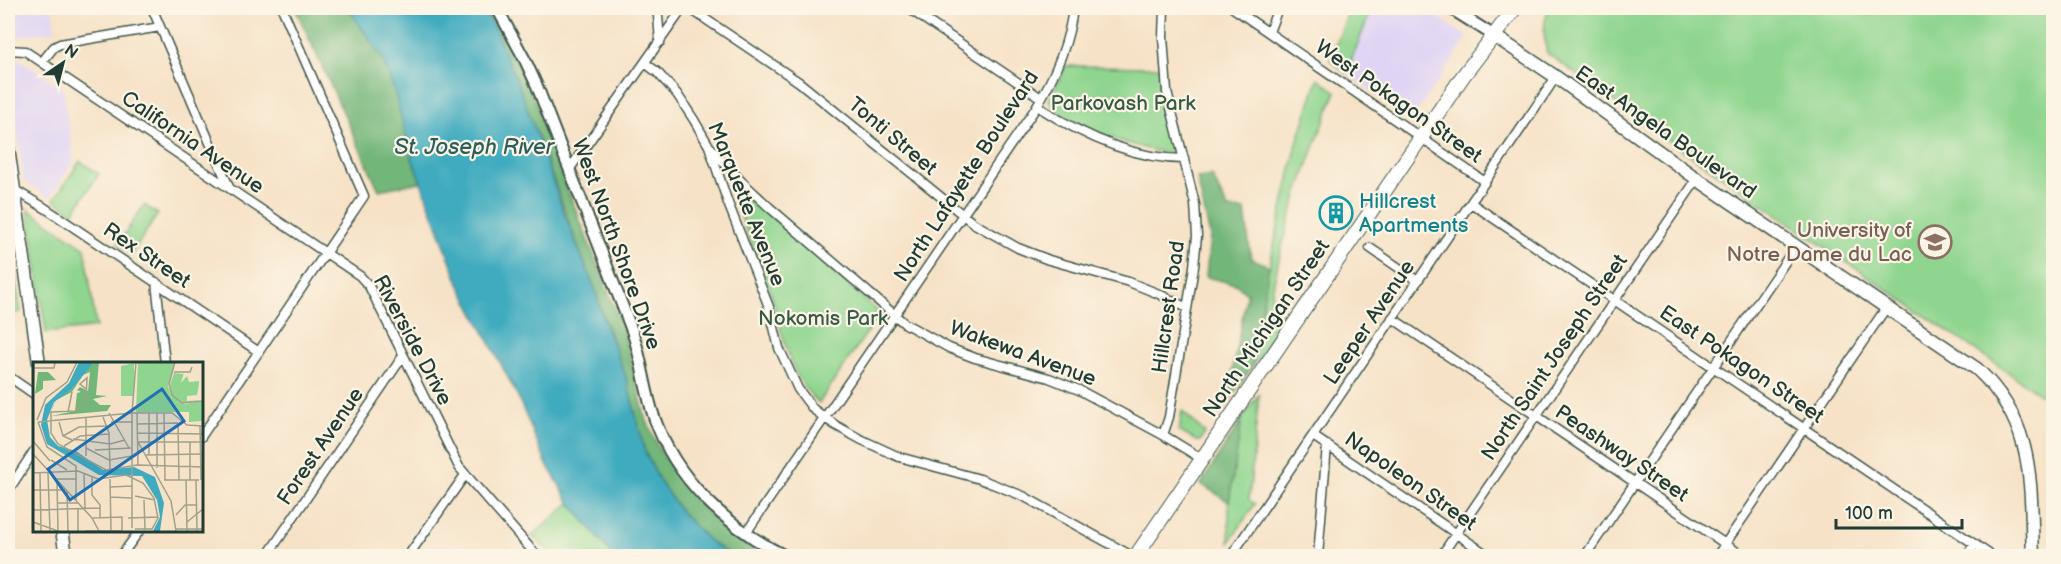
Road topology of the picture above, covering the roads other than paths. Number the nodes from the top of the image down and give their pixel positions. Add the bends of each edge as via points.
1 (152, 8) edge
2 (282, 8) edge
3 (497, 8) edge
4 (655, 8) edge
5 (683, 8) edge
6 (689, 8) edge
7 (908, 8) edge
8 (1073, 8) edge
9 (1164, 8) edge
10 (1233, 8) edge
11 (1278, 8) edge
12 (1450, 8) edge
13 (1515, 8) edge
14 (160, 27) junction
15 (1269, 32) junction
16 (1493, 35) junction
17 (660, 42) junction
18 (8, 50) edge
19 (42, 62) junction
20 (645, 63) junction
21 (1556, 77) junction
22 (1039, 102) junction
23 (1420, 138) junction
24 (709, 146) junction
25 (8, 148) edge
26 (1184, 159) junction
27 (569, 170) junction
28 (1697, 179) junction
29 (1485, 182) junction
30 (230, 188) junction
31 (14, 189) junction
32 (1471, 203) junction
33 (17, 211) junction
34 (963, 216) junction
35 (8, 224) edge
36 (1796, 246) junction
37 (1370, 248) dead end
38 (325, 253) junction
39 (1418, 281) junction
40 (156, 282) junction
41 (1615, 299) junction
42 (1886, 308) junction
43 (1187, 309) junction
44 (895, 317) junction
45 (1392, 318) junction
46 (259, 352) junction
47 (403, 356) junction
48 (39, 362) edge
49 (165, 362) edge
50 (1714, 366) junction
51 (8, 376) edge
52 (33, 393) edge
53 (1535, 416) junction
54 (825, 418) junction
55 (1805, 428) junction
56 (1164, 435) junction
57 (202, 436) edge
58 (1313, 436) junction
59 (1327, 445) junction
60 (33, 452) edge
61 (1202, 459) junction
62 (465, 475) junction
63 (1635, 483) junction
64 (8, 490) edge
65 (62, 531) edge
66 (139, 531) edge
67 (746, 533) junction
68 (1456, 534) junction
69 (1726, 544) junction
70 (1975, 544) junction
71 (66, 556) edge
72 (121, 556) edge
73 (267, 556) edge
74 (408, 556) edge
75 (537, 556) edge
76 (785, 556) edge
77 (1132, 556) edge
78 (1136, 556) edge
79 (1231, 556) edge
80 (1318, 556) edge
81 (1441, 556) edge
82 (1489, 556) edge
83 (1585, 556) edge
84 (1717, 556) edge
85 (1743, 556) edge
86 (1966, 556) edge
87 (1992, 556) edge
88 (2032, 556) edge

1 - 14 street
2 - 38 street via 364,196
3 - 27 street, West North Shore Drive via 534,78
4 - 17 street
5 - 17 street
6 - 34 street, Tonti Street via 799,82
7 - 22 street
8 - 22 street, North Lafayette Boulevard via 1060,62
9 - 26 street, Hillcrest Road via 1164,68
10 - 15 street, West Pokagon Street
11 - 15 street
12 - 16 street
13 - 16 main road, North Michigan Street
14 - 19 street via 60,44
14 - 30 street
15 - 23 street, West Pokagon Street
16 - 21 main road, East Angela Boulevard
16 - 23 main road, North Michigan Street
17 - 20 street
18 - 19 street, California Avenue via 25,51
19 - 30 street, California Avenue
20 - 24 street, Marquette Avenue via 677,94
20 - 27 street
21 - 28 main road, East Angela Boulevard
21 - 29 street, Leeper Avenue
22 - 26 street via 1065,124 1101,141 1148,155
22 - 34 street, North Lafayette Boulevard
23 - 29 street, West Pokagon Street
23 - 61 main road, North Michigan Street
24 - 44 street, Wakewa Avenue via 769,207
24 - 54 street, Marquette Avenue via 769,307 787,370 813,409
25 - 31 main road
26 - 43 street, Hillcrest Road via 1195,204 1197,236
27 - 67 street, West North Shore Drive via 633,332 647,393 663,438 676,463 707,501
28 - 36 main road, East Angela Boulevard
28 - 41 street, North Saint Joseph Street
29 - 32 street, Leeper Avenue
30 - 38 street, California Avenue
31 - 33 main road
31 - 40 street, Rex Street
32 - 39 street, Leeper Avenue
32 - 41 street, East Pokagon Street
33 - 35 street
33 - 48 main road
34 - 43 street, Tonti Street via 1018,248 1129,282
34 - 44 street, North Lafayette Boulevard
36 - 42 main road, East Angela Boulevard
36 - 50 street
37 - 39 street
38 - 46 street
38 - 47 street, Riverside Drive via 369,286
39 - 45 street, Leeper Avenue
40 - 46 street, Rex Street
40 - 49 street
41 - 50 street, East Pokagon Street
41 - 53 street, North Saint Joseph Street
42 - 55 street
42 - 88 main road, East Angela Boulevard via 1977,369 2010,409 2026,453
43 - 56 street, Hillcrest Road
44 - 54 street, North Lafayette Boulevard
44 - 56 street, Wakewa Avenue via 975,358 1079,390
45 - 53 street, Peashway Street
45 - 58 street, Leeper Avenue
46 - 57 street
47 - 62 street, Riverside Drive
47 - 73 street, Forest Avenue
50 - 55 street, East Pokagon Street
50 - 63 street
51 - 52 street
53 - 63 street, Peashway Street
53 - 68 street, North Saint Joseph Street
54 - 67 street, North Lafayette Boulevard
54 - 77 street, Marquette Avenue via 899,457 1023,496
55 - 69 street
55 - 70 street, East Pokagon Street
56 - 61 street, Wakewa Avenue
58 - 59 street, Napoleon Street
58 - 79 street, Leeper Avenue
59 - 68 street, Napoleon Street
59 - 80 street
60 - 64 street
61 - 78 main road, North Michigan Street
62 - 74 street
62 - 75 street, Riverside Drive
63 - 69 street, Peashway Street
63 - 83 street
65 - 71 main road
66 - 72 street
67 - 76 street, West North Shore Drive
68 - 81 street, North Saint Joseph Street
68 - 82 street, Napoleon Street
69 - 84 street
69 - 85 street, Peashway Street
70 - 86 street
70 - 87 street, East Pokagon Street

